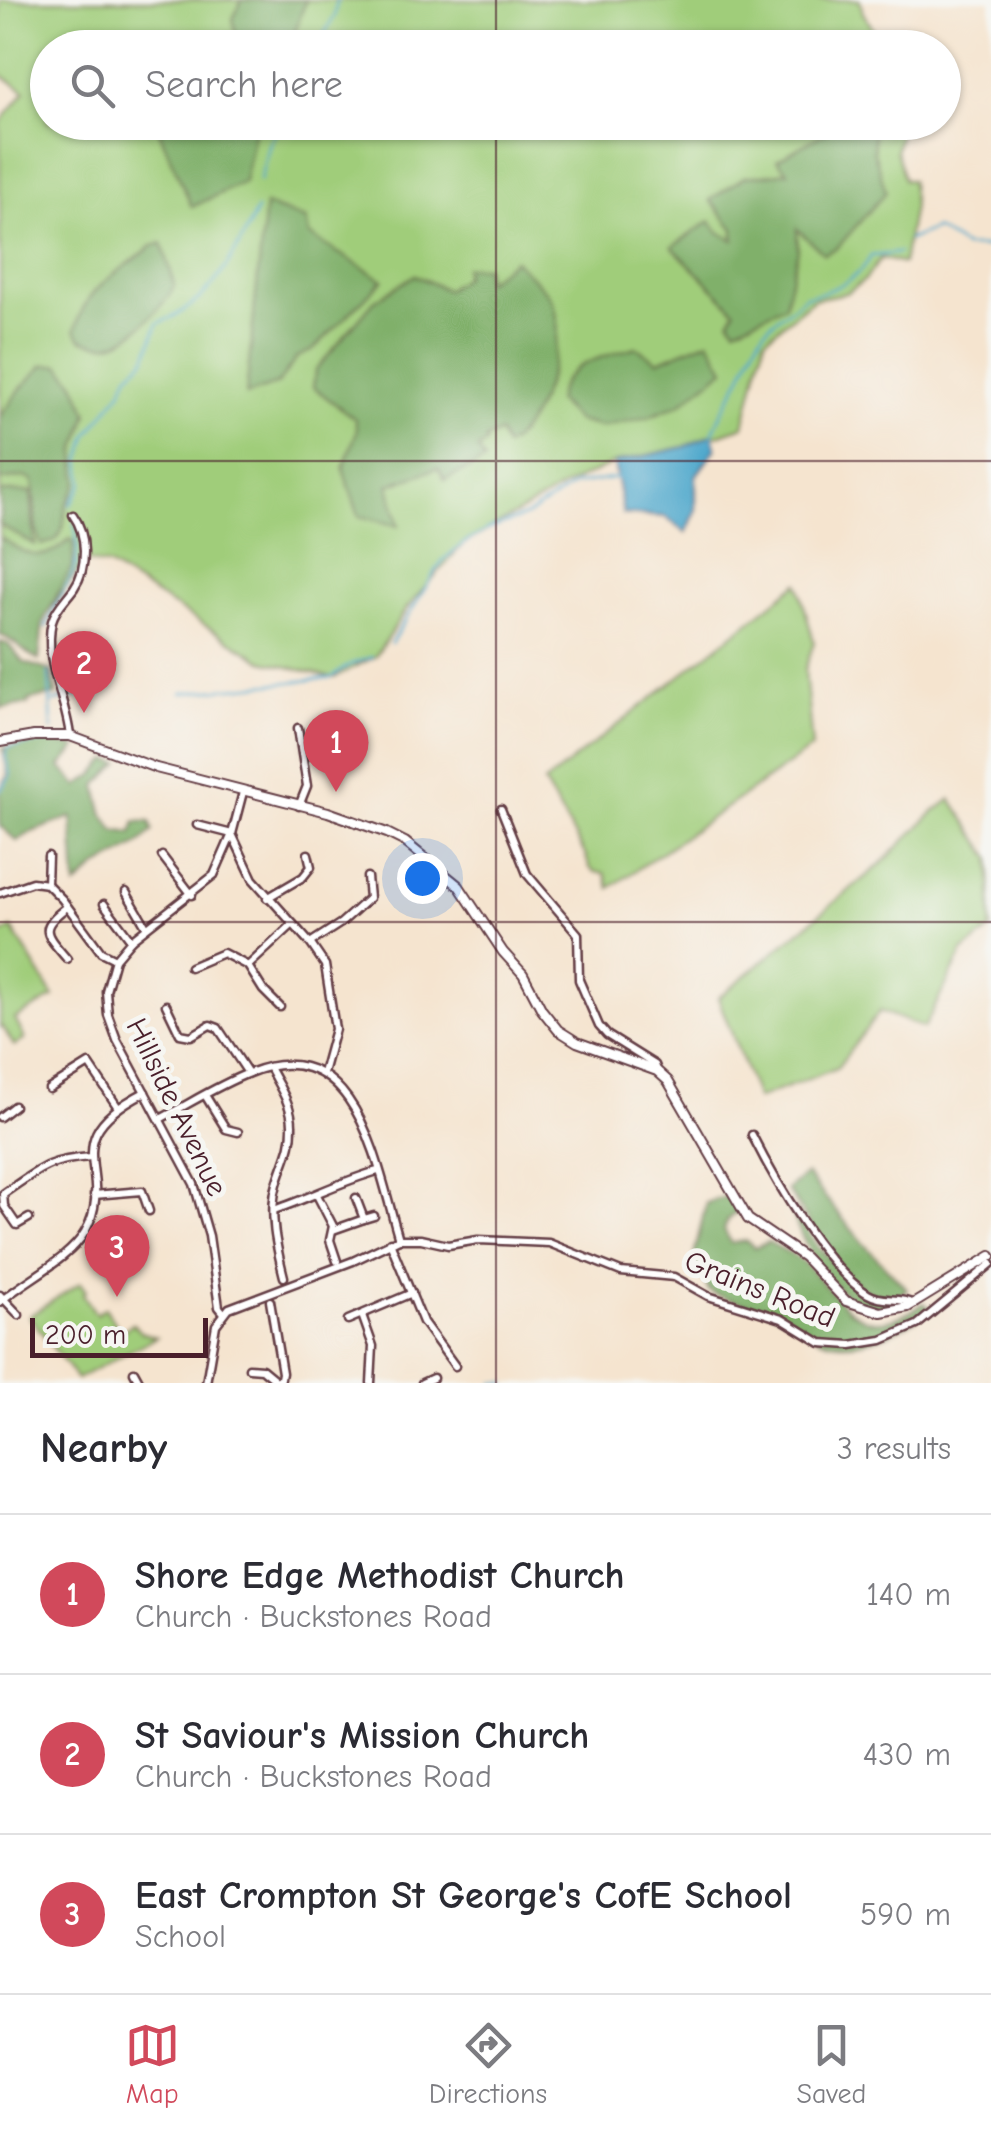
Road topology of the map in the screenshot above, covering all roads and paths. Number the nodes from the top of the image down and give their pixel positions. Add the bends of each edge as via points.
1 (73, 515) dead end
2 (298, 728) dead end
3 (70, 736) junction
4 (0, 742) edge
5 (243, 792) junction
6 (300, 806) junction
7 (501, 809) dead end
8 (196, 825) dead end
9 (232, 834) junction
10 (225, 853) junction
11 (308, 854) dead end
12 (48, 856) dead end
13 (162, 856) dead end
14 (242, 859) junction
15 (367, 877) dead end
16 (47, 884) junction
17 (126, 892) dead end
18 (0, 893) edge
19 (192, 895) junction
20 (267, 898) junction
21 (104, 904) dead end
22 (67, 907) junction
23 (293, 924) junction
24 (146, 926) junction
25 (131, 940) junction
26 (310, 943) junction
27 (66, 959) dead end
28 (116, 960) junction
29 (190, 966) dead end
30 (248, 966) junction
31 (166, 1005) dead end
32 (280, 1007) dead end
33 (269, 1067) junction
34 (658, 1071) junction
35 (248, 1073) junction
36 (322, 1073) junction
37 (55, 1087) dead end
38 (145, 1092) junction
39 (205, 1095) junction
40 (14, 1106) dead end
41 (117, 1106) junction
42 (0, 1117) edge
43 (160, 1120) junction
44 (238, 1132) dead end
45 (752, 1135) dead end
46 (92, 1157) junction
47 (378, 1172) junction
48 (94, 1195) junction
49 (317, 1195) junction
50 (356, 1198) dead end
51 (274, 1210) junction
52 (149, 1211) dead end
53 (374, 1216) dead end
54 (29, 1218) dead end
55 (364, 1220) junction
56 (332, 1230) junction
57 (399, 1239) junction
58 (390, 1242) junction
59 (991, 1256) edge
60 (337, 1261) dead end
61 (991, 1264) edge
62 (284, 1277) dead end
63 (412, 1293) junction
64 (1, 1299) edge
65 (270, 1301) dead end
66 (914, 1304) junction
67 (223, 1312) junction
68 (362, 1314) junction
69 (19, 1315) dead end
70 (348, 1320) dead end
71 (455, 1366) dead end
72 (249, 1368) dead end
73 (134, 1372) dead end
74 (433, 1378) dead end
75 (140, 1383) edge
76 (206, 1383) edge
77 (280, 1383) edge
78 (371, 1383) edge
79 (422, 1383) edge

1 - 3 street via 82,532 83,566 52,624 53,669
2 - 6 street via 307,786
3 - 4 main road
3 - 5 main road
5 - 6 main road
5 - 9 street, Hillside Avenue
6 - 34 main road via 405,842 458,886 558,1030
7 - 34 street via 527,874 578,934 579,980 599,1026
8 - 9 street
9 - 10 street, Hillside Avenue
9 - 14 street
10 - 14 street
10 - 19 street, Hillside Avenue
11 - 20 street via 311,867 304,877
12 - 16 street
13 - 19 street
14 - 20 street
15 - 26 street via 369,898 362,907
16 - 18 street
16 - 22 street
17 - 24 street
19 - 24 street, Hillside Avenue
20 - 23 street
21 - 25 street
22 - 27 street via 46,928
22 - 28 street via 101,952
23 - 26 street
23 - 30 street
24 - 25 street, Hillside Avenue
25 - 28 street, Hillside Avenue
26 - 36 street via 324,965 333,1006 335,1028
28 - 38 street, Hillside Avenue via 106,992 108,1016
29 - 30 street via 223,953
30 - 32 street
31 - 35 street via 180,1034 218,1028
33 - 35 street
33 - 36 street
33 - 51 street via 292,1122
34 - 66 main road via 755,1226 804,1257 858,1308 881,1312
35 - 39 street
36 - 47 street via 360,1114
37 - 41 street via 89,1064
38 - 41 street
38 - 43 street, Hillside Avenue
39 - 43 street
39 - 44 street via 226,1128
40 - 42 street
41 - 46 street via 97,1130
43 - 67 street, Hillside Avenue via 203,1208
45 - 66 street via 819,1245 852,1282 876,1298
46 - 48 street
46 - 54 street via 58,1160 3,1194 17,1226
47 - 49 street
47 - 57 street
48 - 52 street via 142,1192
48 - 64 street via 86,1232 74,1246
49 - 51 street
49 - 56 street
50 - 55 street
51 - 62 street
53 - 55 street
55 - 56 street
56 - 60 street
57 - 58 street, Grains Road
57 - 61 street, Grains Road via 549,1243 621,1272 674,1277 835,1345 903,1333
58 - 63 street
58 - 67 street, Grains Road
59 - 66 main road
63 - 68 street
63 - 71 street via 429,1332
64 - 69 street
65 - 77 street
67 - 76 street
68 - 70 street
68 - 78 street via 373,1346
72 - 77 street
73 - 75 street
74 - 79 street

